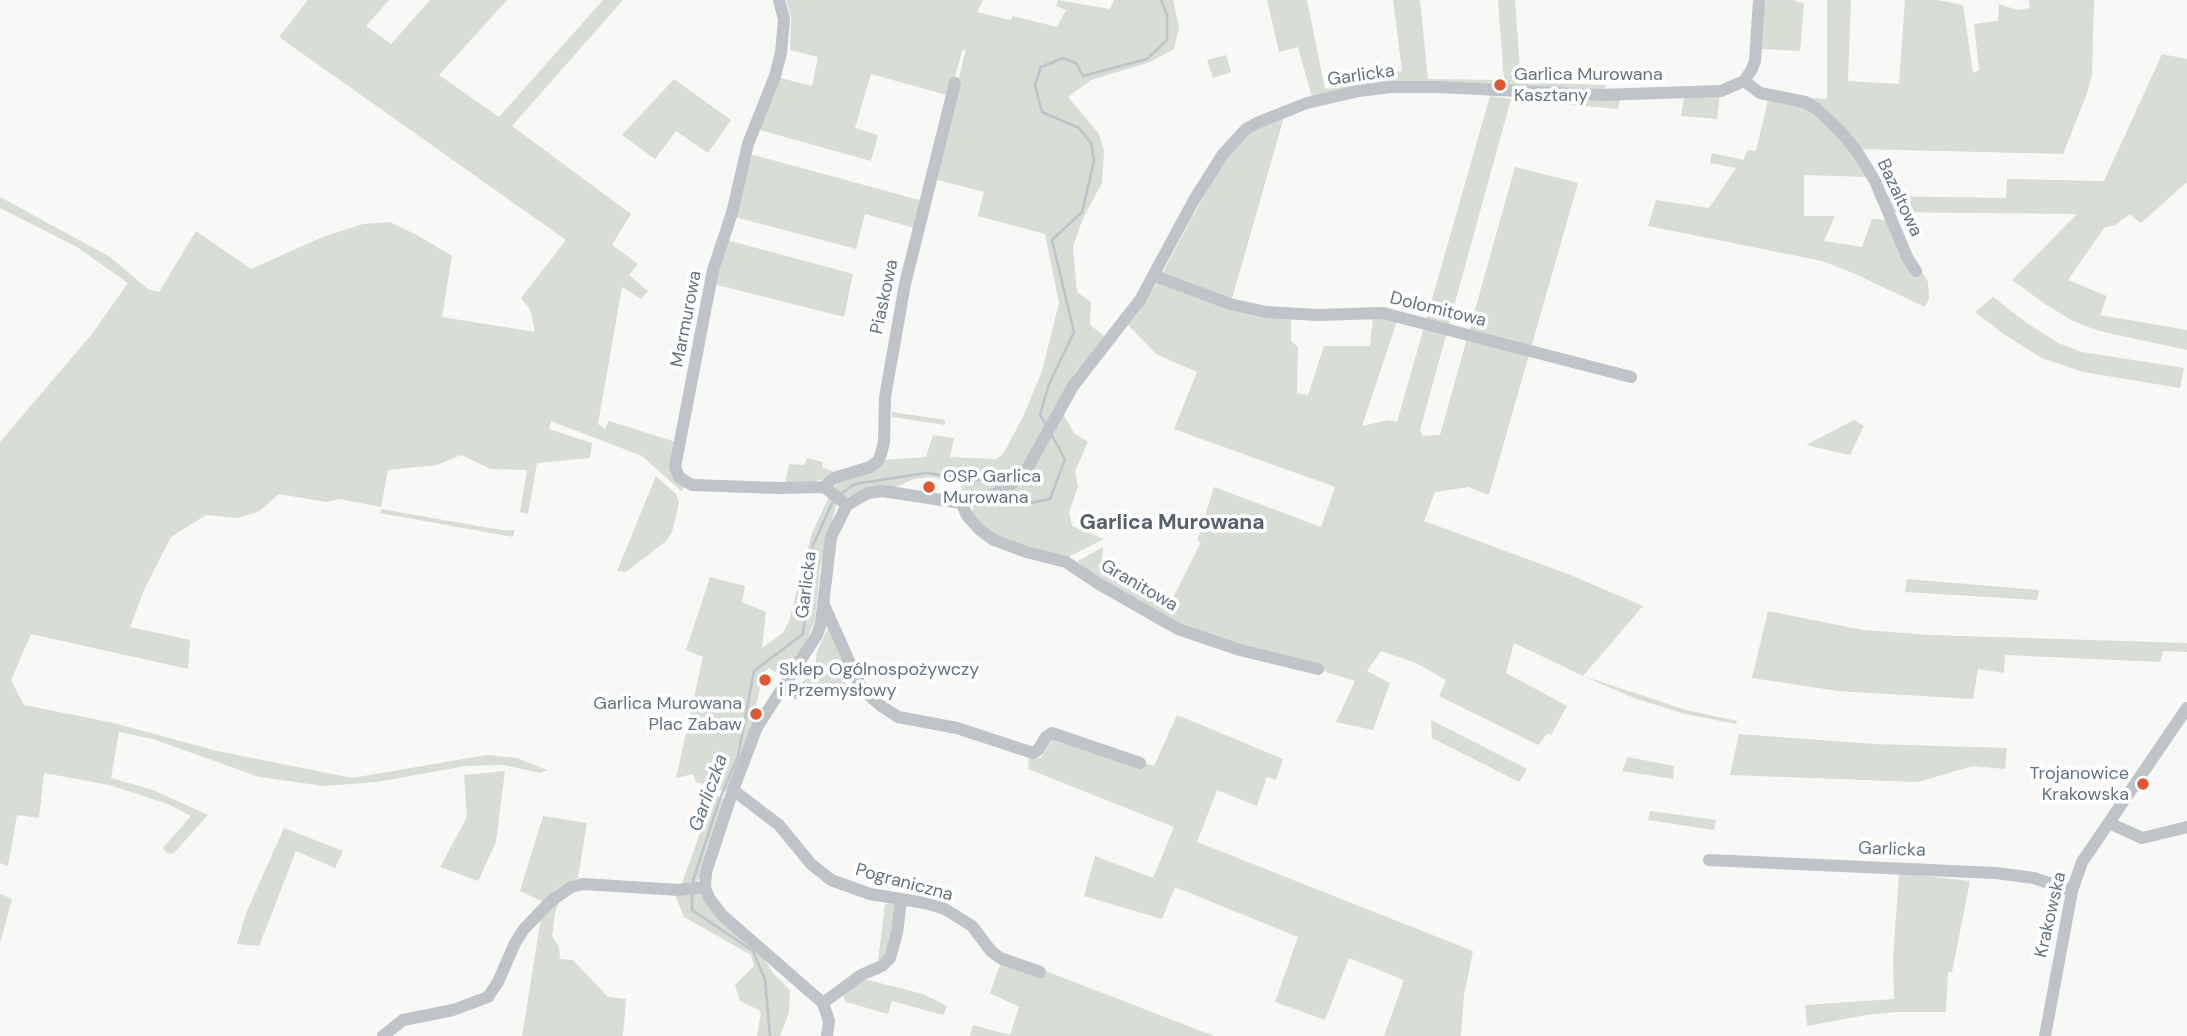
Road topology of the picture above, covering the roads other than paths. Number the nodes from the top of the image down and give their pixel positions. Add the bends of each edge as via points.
1 (779, 0) edge
2 (1759, 0) edge
3 (1744, 81) junction
4 (956, 83) dead end
5 (1916, 271) dead end
6 (1155, 276) junction
7 (1631, 377) dead end
8 (827, 489) junction
9 (844, 503) junction
10 (961, 503) junction
11 (823, 601) junction
12 (1318, 669) dead end
13 (783, 688) junction
14 (862, 688) junction
15 (2187, 708) edge
16 (1140, 763) dead end
17 (727, 794) junction
18 (2109, 823) junction
19 (2187, 827) edge
20 (1709, 860) dead end
21 (697, 888) junction
22 (2073, 891) junction
23 (901, 900) junction
24 (1040, 972) dead end
25 (824, 1003) junction
26 (383, 1036) edge
27 (827, 1036) edge
28 (2045, 1036) edge

1 - 8 street, Marmurowa via 784,19 781,53 748,144 713,270 675,467 679,477 692,485
2 - 3 street via 1755,61
3 - 5 street, Bazaltowa via 1759,93 1805,102 1842,133 1875,181
3 - 6 street, Garlicka via 1721,90 1625,94 1391,87 1286,110 1246,129 1223,154
4 - 8 street, Piaskowa via 905,284 885,397 881,454 870,467 834,478
6 - 7 street, Dolomitowa via 1230,304 1317,315 1383,313
6 - 10 street, Garlicka via 1073,386 1027,469 1003,491
8 - 9 street
9 - 10 street via 883,491
9 - 11 street, Garlicka via 831,537
10 - 12 street, Granitowa via 968,517 994,540 1066,562 1178,629
11 - 13 street, Garlicka via 817,635
11 - 14 street
13 - 14 street via 792,693
13 - 17 street, Garlicka via 757,727
14 - 16 street via 898,717 957,728 1026,752 1038,750 1052,733
15 - 18 street, Krakowska
17 - 21 street, Garlicka
17 - 23 street, Pograniczna via 779,825 811,864 831,880
18 - 19 street via 2142,838
18 - 22 street, Krakowska via 2082,862
20 - 22 street, Garlicka via 1984,872 2034,878
21 - 25 street
21 - 26 street via 571,887 524,929 488,997 403,1020
22 - 28 street, Krakowska
23 - 24 street, Pograniczna via 951,912 972,926 1000,958
23 - 25 street via 890,958
25 - 27 street

